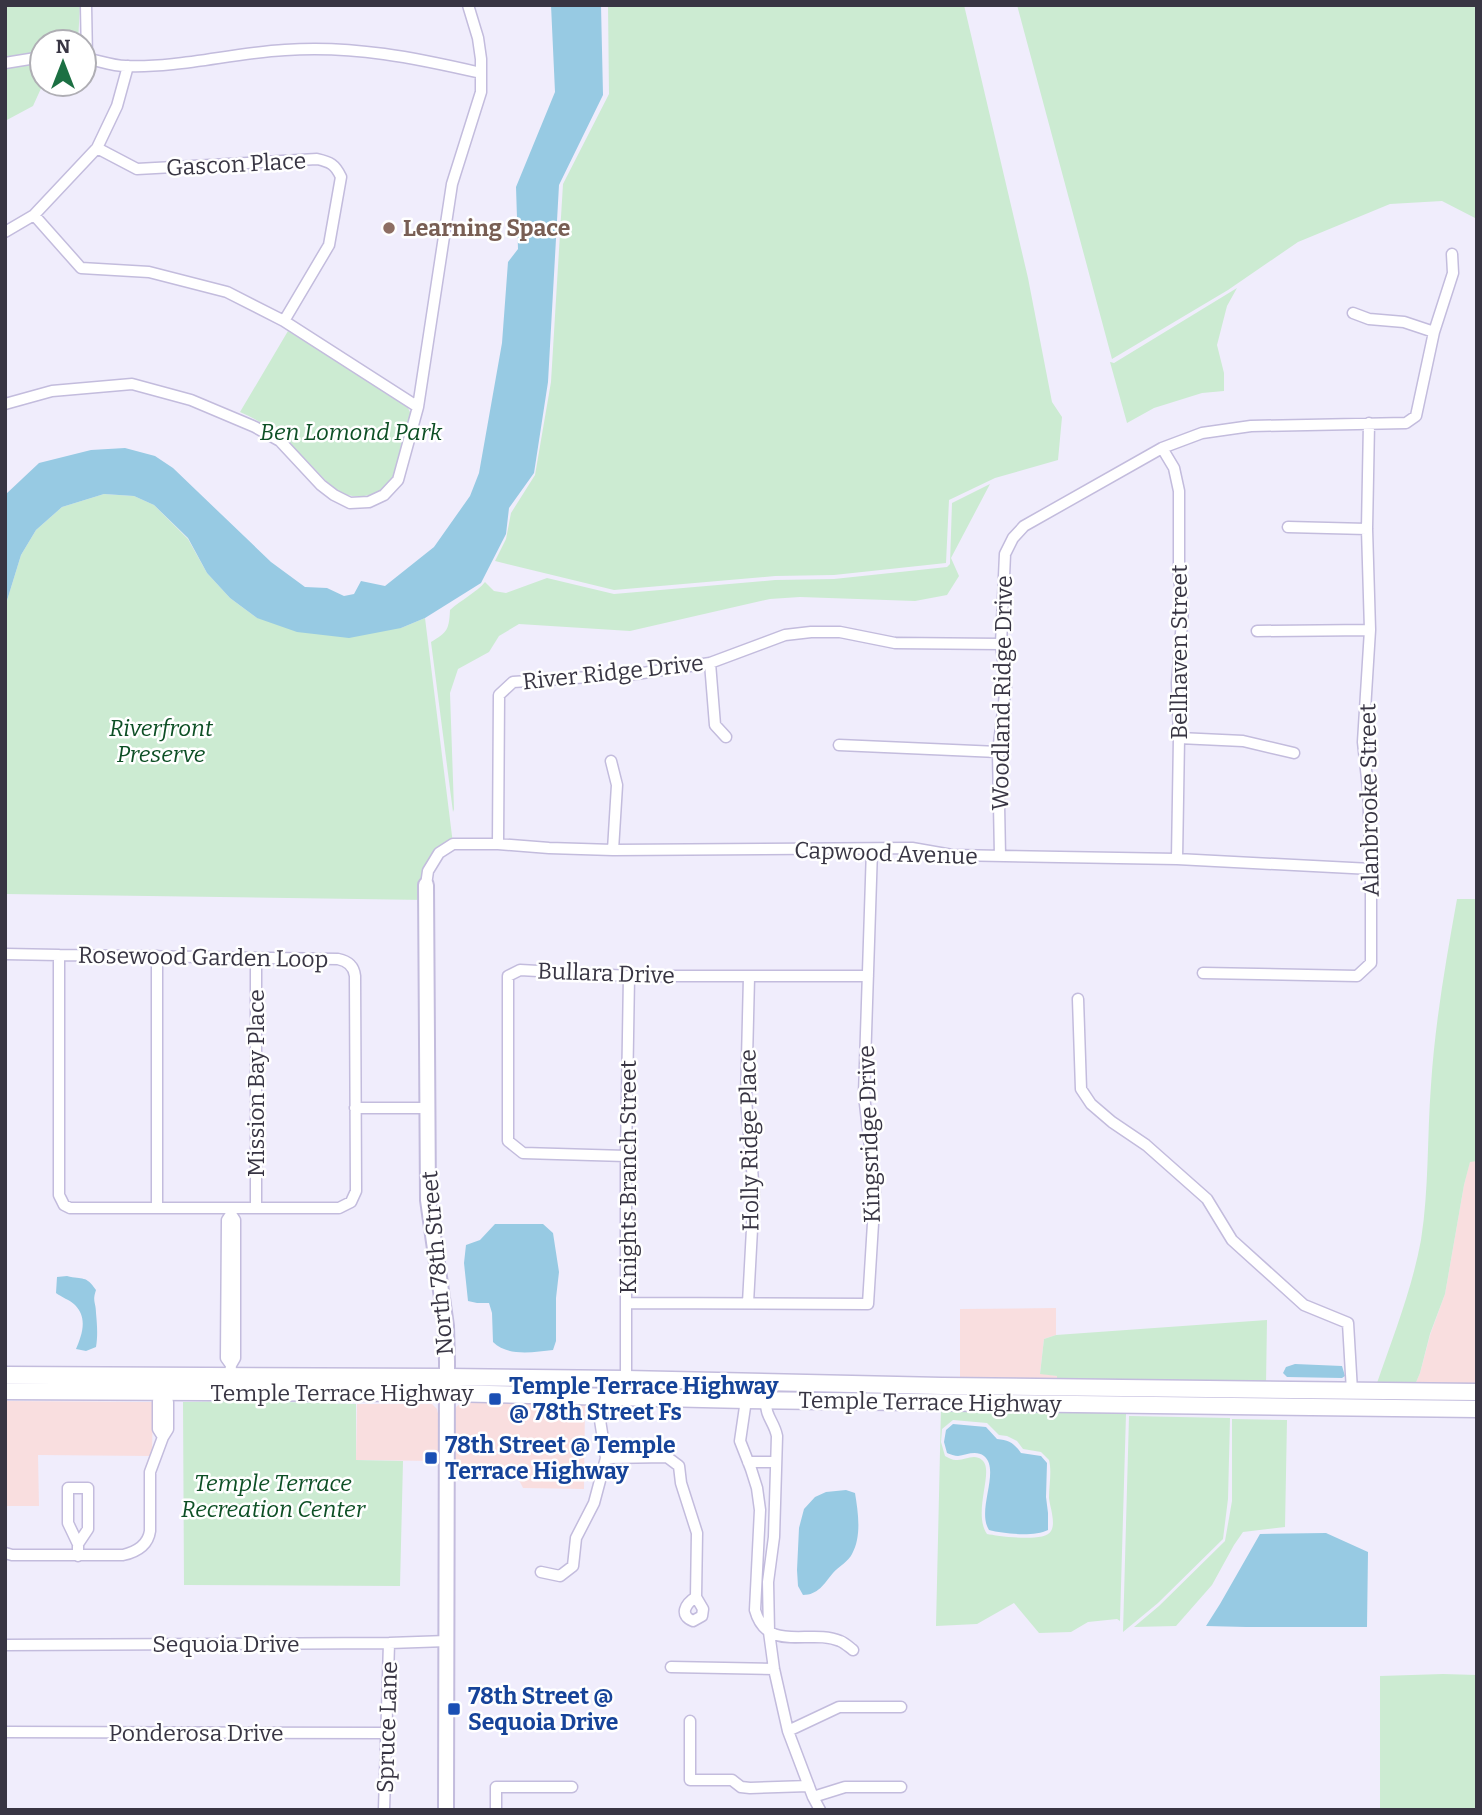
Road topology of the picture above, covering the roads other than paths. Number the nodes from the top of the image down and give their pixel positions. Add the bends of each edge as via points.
1 (86, 5) edge
2 (468, 5) edge
3 (86, 28) edge
4 (28, 59) edge
5 (98, 61) edge
6 (5, 63) edge
7 (128, 66) junction
8 (481, 73) junction
9 (97, 148) junction
10 (34, 215) junction
11 (5, 232) edge
12 (1452, 254) dead end
13 (1353, 313) dead end
14 (284, 321) junction
15 (1434, 332) junction
16 (5, 404) edge
17 (418, 407) junction
18 (1368, 423) junction
19 (1162, 448) junction
20 (1288, 527) dead end
21 (1367, 529) junction
22 (1370, 630) junction
23 (1257, 631) dead end
24 (1000, 644) junction
25 (710, 663) junction
26 (726, 737) dead end
27 (1179, 738) junction
28 (839, 745) dead end
29 (998, 752) junction
30 (1294, 753) dead end
31 (611, 761) dead end
32 (498, 844) junction
33 (872, 849) junction
34 (613, 850) junction
35 (1000, 856) junction
36 (1177, 859) junction
37 (1371, 869) junction
38 (426, 885) joint
39 (5, 954) edge
40 (59, 955) junction
41 (157, 956) junction
42 (256, 957) junction
43 (1203, 973) dead end
44 (629, 976) junction
45 (868, 976) junction
46 (749, 977) junction
47 (1078, 999) dead end
48 (355, 1108) junction
49 (427, 1108) junction
50 (626, 1156) junction
51 (157, 1208) junction
52 (256, 1208) junction
53 (231, 1211) junction
54 (627, 1303) junction
55 (748, 1303) junction
56 (231, 1371) junction
57 (5, 1375) edge
58 (626, 1379) junction
59 (839, 1384) junction
60 (447, 1385) junction
61 (1270, 1390) junction
62 (5, 1391) edge
63 (1352, 1391) junction
64 (1477, 1392) edge
65 (162, 1395) junction
66 (596, 1395) junction
67 (991, 1395) junction
68 (626, 1396) junction
69 (746, 1400) junction
70 (766, 1400) junction
71 (1270, 1407) junction
72 (1477, 1409) edge
73 (606, 1458) junction
74 (748, 1462) junction
75 (776, 1462) junction
76 (78, 1544) junction
77 (5, 1553) edge
78 (78, 1556) junction
79 (541, 1572) dead end
80 (696, 1597) dead end
81 (769, 1632) junction
82 (447, 1642) junction
83 (389, 1643) junction
84 (5, 1645) edge
85 (853, 1650) dead end
86 (671, 1667) dead end
87 (774, 1668) junction
88 (901, 1707) dead end
89 (690, 1721) dead end
90 (788, 1731) junction
91 (5, 1732) edge
92 (387, 1733) junction
93 (808, 1786) junction
94 (572, 1787) dead end
95 (901, 1787) dead end
96 (813, 1797) junction
97 (384, 1810) edge
98 (446, 1810) edge
99 (496, 1810) edge
100 (820, 1810) edge

1 - 3 street
2 - 8 street via 478,38
4 - 6 street
5 - 7 street
7 - 8 street via 276,50 361,50
7 - 9 street via 117,106
8 - 17 street via 481,92 452,184
9 - 10 street
9 - 14 street, Gascon Place via 137,169 317,159 337,167 341,177 330,245
10 - 11 street
10 - 14 street via 81,268 149,272 228,292
12 - 15 street, Woodland Ridge Drive via 1452,273
13 - 15 street
14 - 17 street
15 - 18 street, Woodland Ridge Drive via 1416,416 1406,423
16 - 17 street via 52,391 132,384 191,400 280,441 321,485 350,503 384,495 398,480
18 - 19 street, Woodland Ridge Drive via 1251,426 1202,433
18 - 21 street, Alanbrooke Street
19 - 24 street, Woodland Ridge Drive via 1024,526 1013,538 1005,555
19 - 27 street, Bellhaven Street via 1174,468 1179,491 1183,609 1177,683
20 - 21 street
21 - 22 street, Alanbrooke Street
22 - 23 street
22 - 37 street, Alanbrooke Street via 1363,742
24 - 25 street, River Ridge Drive via 895,643 840,632 811,632 785,635
24 - 29 street, Woodland Ridge Drive via 1006,686
25 - 26 street via 715,725
25 - 32 street, River Ridge Drive via 636,674 513,682 499,695
27 - 30 street via 1244,741
27 - 36 street, Bellhaven Street
28 - 29 street
29 - 35 street, Woodland Ridge Drive
31 - 34 street via 617,785
32 - 34 street, Capwood Avenue
32 - 38 street, Capwood Avenue via 453,844 439,853
33 - 34 street, Capwood Avenue
33 - 35 street, Capwood Avenue
33 - 45 street, Kingsridge Drive
35 - 36 street, Capwood Avenue
36 - 37 street, Capwood Avenue
37 - 43 street, Alanbrooke Street via 1371,963 1357,976
38 - 49 street, North 78th Street
39 - 40 street, Rosewood Garden Loop
40 - 41 street, Rosewood Garden Loop
40 - 51 street, Rosewood Garden Loop via 60,1201 70,1208
41 - 42 street, Rosewood Garden Loop
41 - 51 street
42 - 48 street, Rosewood Garden Loop via 338,959 351,964 355,976
42 - 52 street, Mission Bay Place
44 - 46 street, Bullara Drive
44 - 50 street, Knights Branch Street
44 - 50 street, Bullara Drive via 520,970 508,976 508,1141 523,1153
45 - 46 street, Bullara Drive
45 - 55 street, Kingsridge Drive via 864,1095 875,1191 868,1304
46 - 55 street, Holly Ridge Place via 746,1100 754,1192
47 - 63 street via 1081,1089 1091,1104 1207,1199 1232,1240 1304,1305 1348,1323
48 - 49 street
48 - 52 street, Rosewood Garden Loop via 354,1197 345,1206
49 - 60 street, North 78th Street via 428,1200 446,1326
50 - 54 street, Knights Branch Street
51 - 53 street
52 - 53 street
53 - 56 street via 235,1220
54 - 55 street, Kingsridge Drive
54 - 58 street, Knights Branch Street
56 - 57 main road, Temple Terrace Highway
56 - 60 main road, Temple Terrace Highway
56 - 65 main road via 220,1384 166,1385
58 - 59 main road, Temple Terrace Highway
58 - 60 main road, Temple Terrace Highway
58 - 68 main road
59 - 67 main road, Temple Terrace Highway
59 - 69 main road via 810,1392 758,1391
60 - 65 main road, Temple Terrace Highway
60 - 66 main road, Temple Terrace Highway
60 - 82 street, North 78th Street
61 - 63 main road, Temple Terrace Highway
61 - 67 main road, Temple Terrace Highway
61 - 71 main road
62 - 65 main road, Temple Terrace Highway
63 - 64 main road, Temple Terrace Highway
65 - 78 street via 168,1402 168,1429 150,1472 147,1541 123,1555
66 - 68 main road, Temple Terrace Highway
66 - 73 street
67 - 70 main road, Temple Terrace Highway
67 - 71 main road, Temple Terrace Highway
68 - 69 main road, Temple Terrace Highway
69 - 70 main road, Temple Terrace Highway
69 - 74 street via 740,1441
70 - 75 street via 766,1415 777,1436
71 - 72 main road, Temple Terrace Highway
73 - 79 street via 594,1503 576,1538 573,1566 560,1576
73 - 80 street via 667,1457 679,1466 697,1533
74 - 75 street
74 - 81 street via 760,1510 755,1610 759,1623
75 - 81 street
76 - 76 street via 88,1529 88,1488 68,1488 68,1523
76 - 78 street
77 - 78 street
81 - 85 street via 782,1637 828,1638
81 - 87 street
82 - 83 street, Sequoia Drive
82 - 98 street, North 78th Street
83 - 84 street, Sequoia Drive
83 - 92 street, Spruce Lane
86 - 87 street
87 - 90 street
88 - 90 street via 839,1707
89 - 93 street via 690,1780 732,1780 750,1788
90 - 93 street
91 - 92 street, Ponderosa Drive
92 - 97 street, Spruce Lane
93 - 96 street
94 - 99 street via 496,1787
95 - 96 street via 845,1787
96 - 100 street

